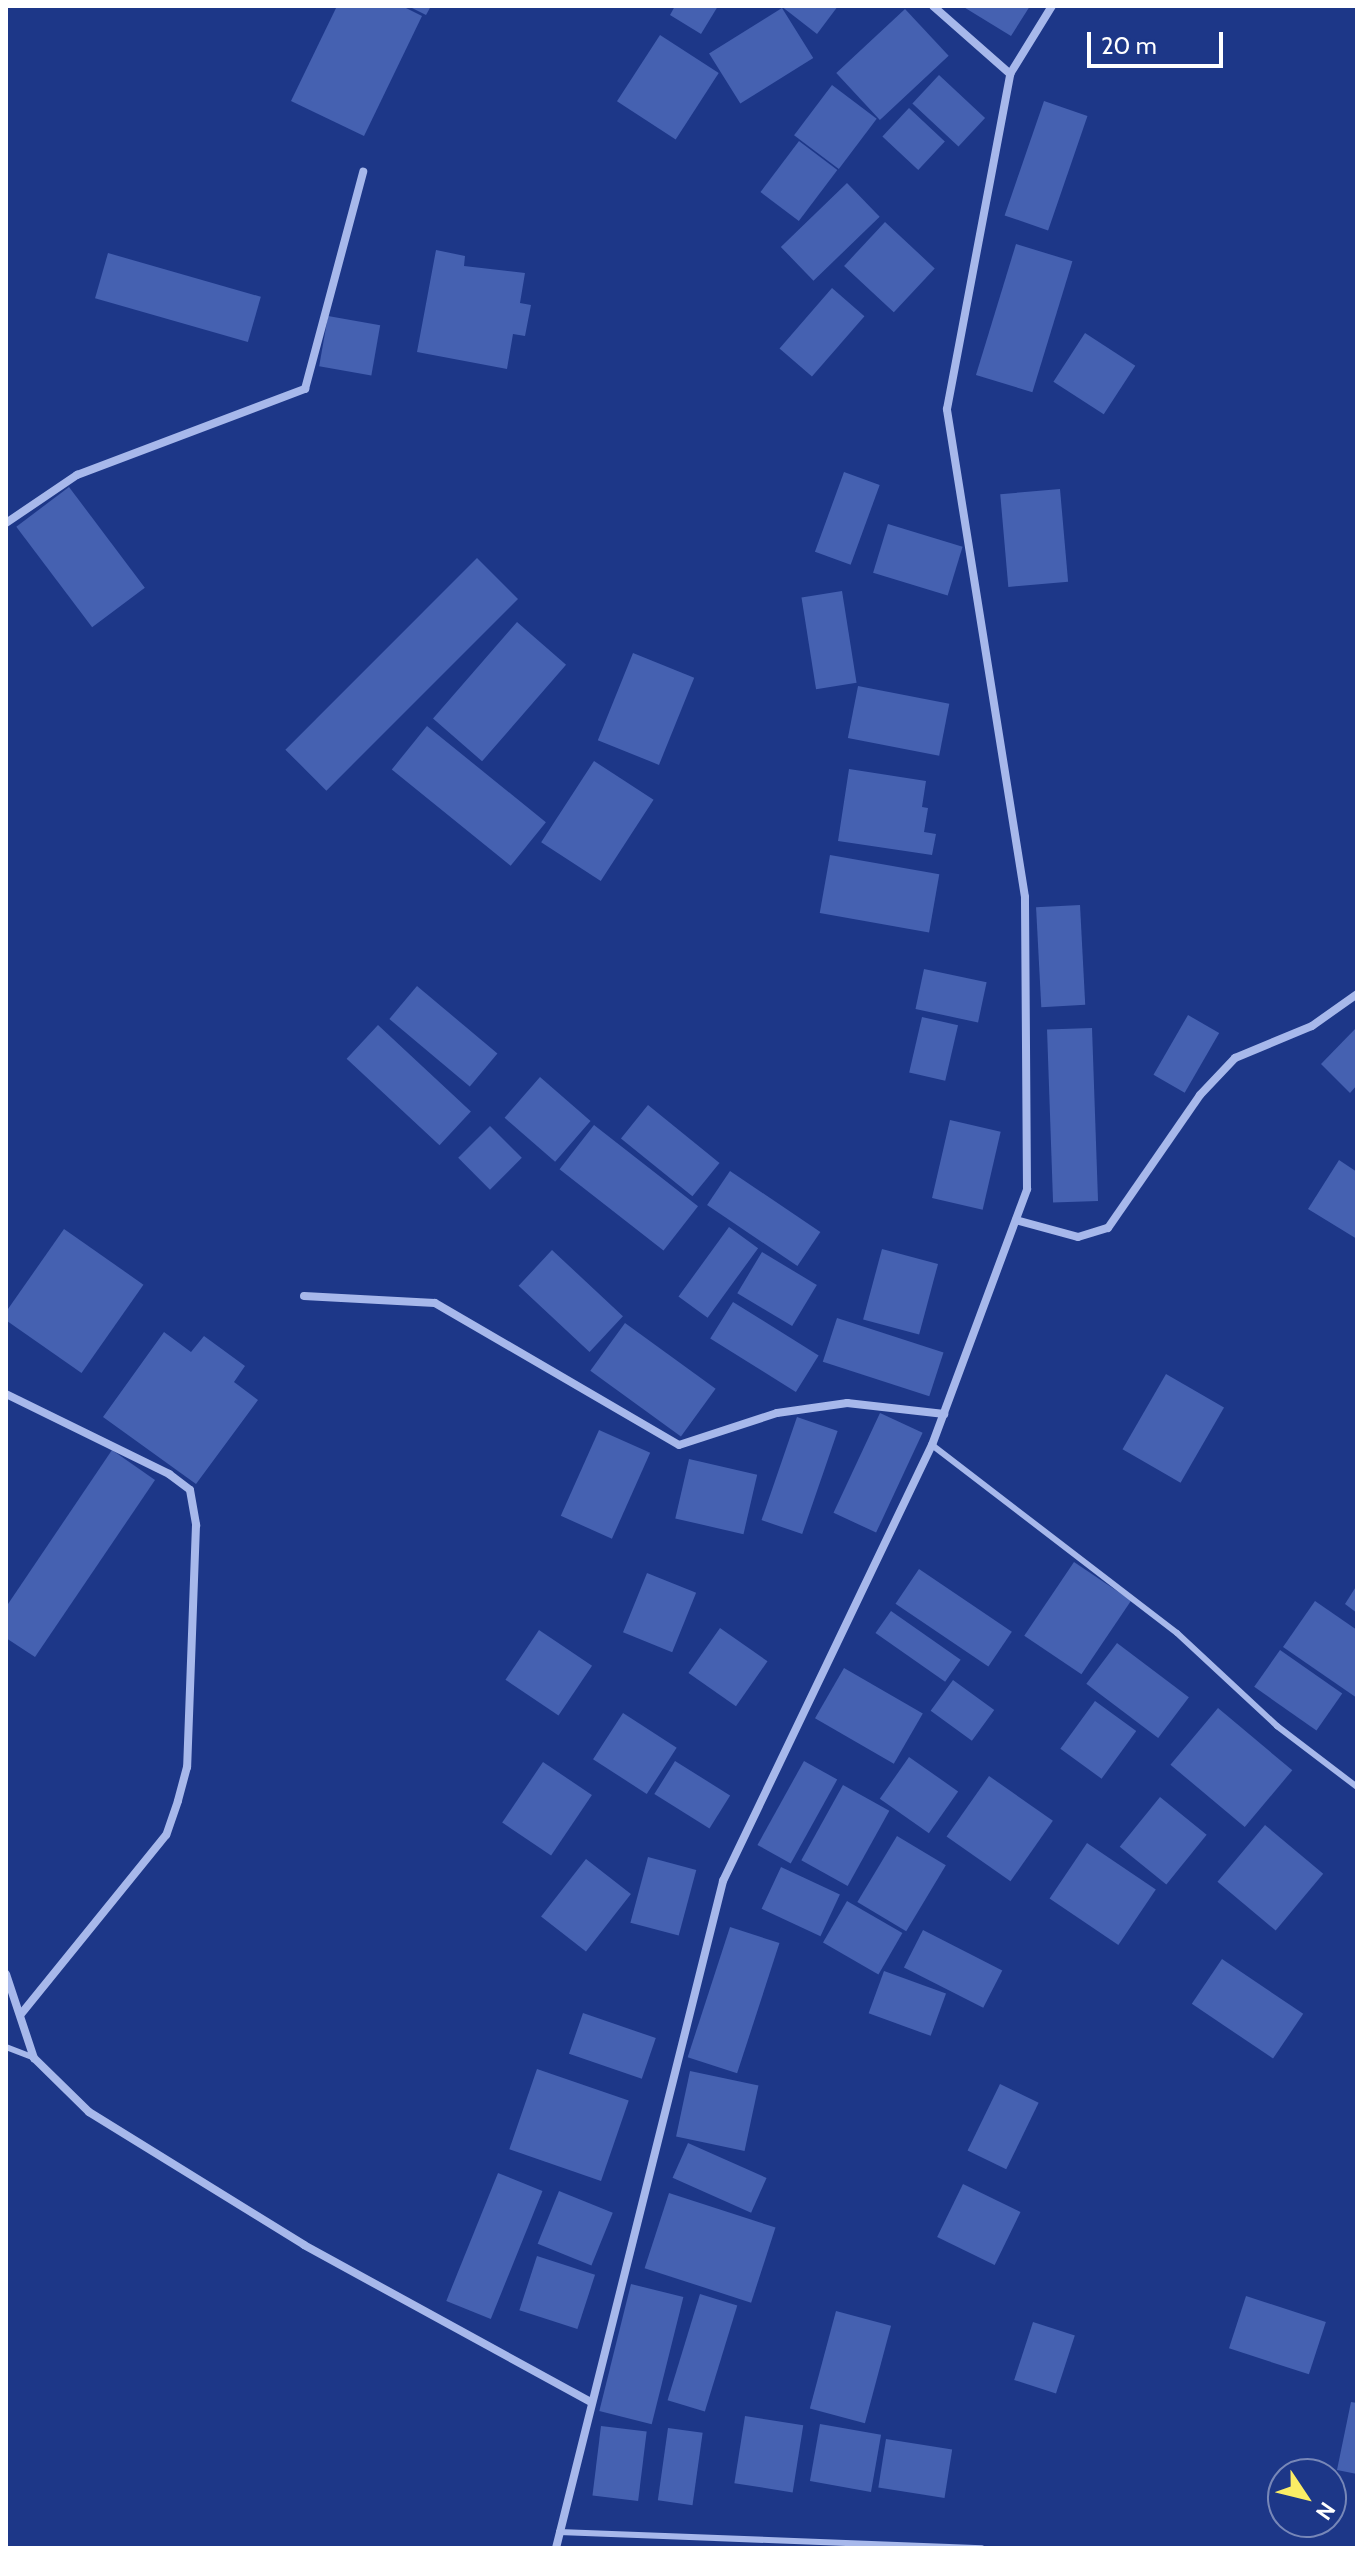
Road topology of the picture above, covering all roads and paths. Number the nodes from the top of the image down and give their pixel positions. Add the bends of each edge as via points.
1 (933, 6) edge
2 (1052, 6) edge
3 (1010, 74) junction
4 (363, 172) dead end
5 (6, 523) edge
6 (1357, 994) edge
7 (1016, 1220) junction
8 (304, 1296) dead end
9 (6, 1394) edge
10 (944, 1414) junction
11 (932, 1445) junction
12 (1357, 1787) edge
13 (6, 1974) edge
14 (21, 2014) junction
15 (6, 2047) edge
16 (34, 2058) junction
17 (592, 2403) junction
18 (559, 2532) junction
19 (556, 2548) edge
20 (982, 2548) edge

1 - 3 street
2 - 3 street
3 - 7 street via 947,409 1025,897 1027,1189
4 - 5 street via 305,389 77,475
6 - 7 street via 1312,1026 1235,1058 1200,1095 1108,1228 1078,1237
7 - 10 street
8 - 10 street via 435,1303 679,1445 777,1413 847,1403
9 - 14 street via 169,1474 190,1490 196,1514 187,1767 178,1801 166,1835
10 - 11 street
11 - 12 lane via 1177,1633 1277,1726
11 - 17 street via 723,1881
13 - 14 street
14 - 16 street
15 - 16 lane
16 - 17 street via 89,2112 304,2245
17 - 18 street
18 - 19 street
18 - 20 lane

